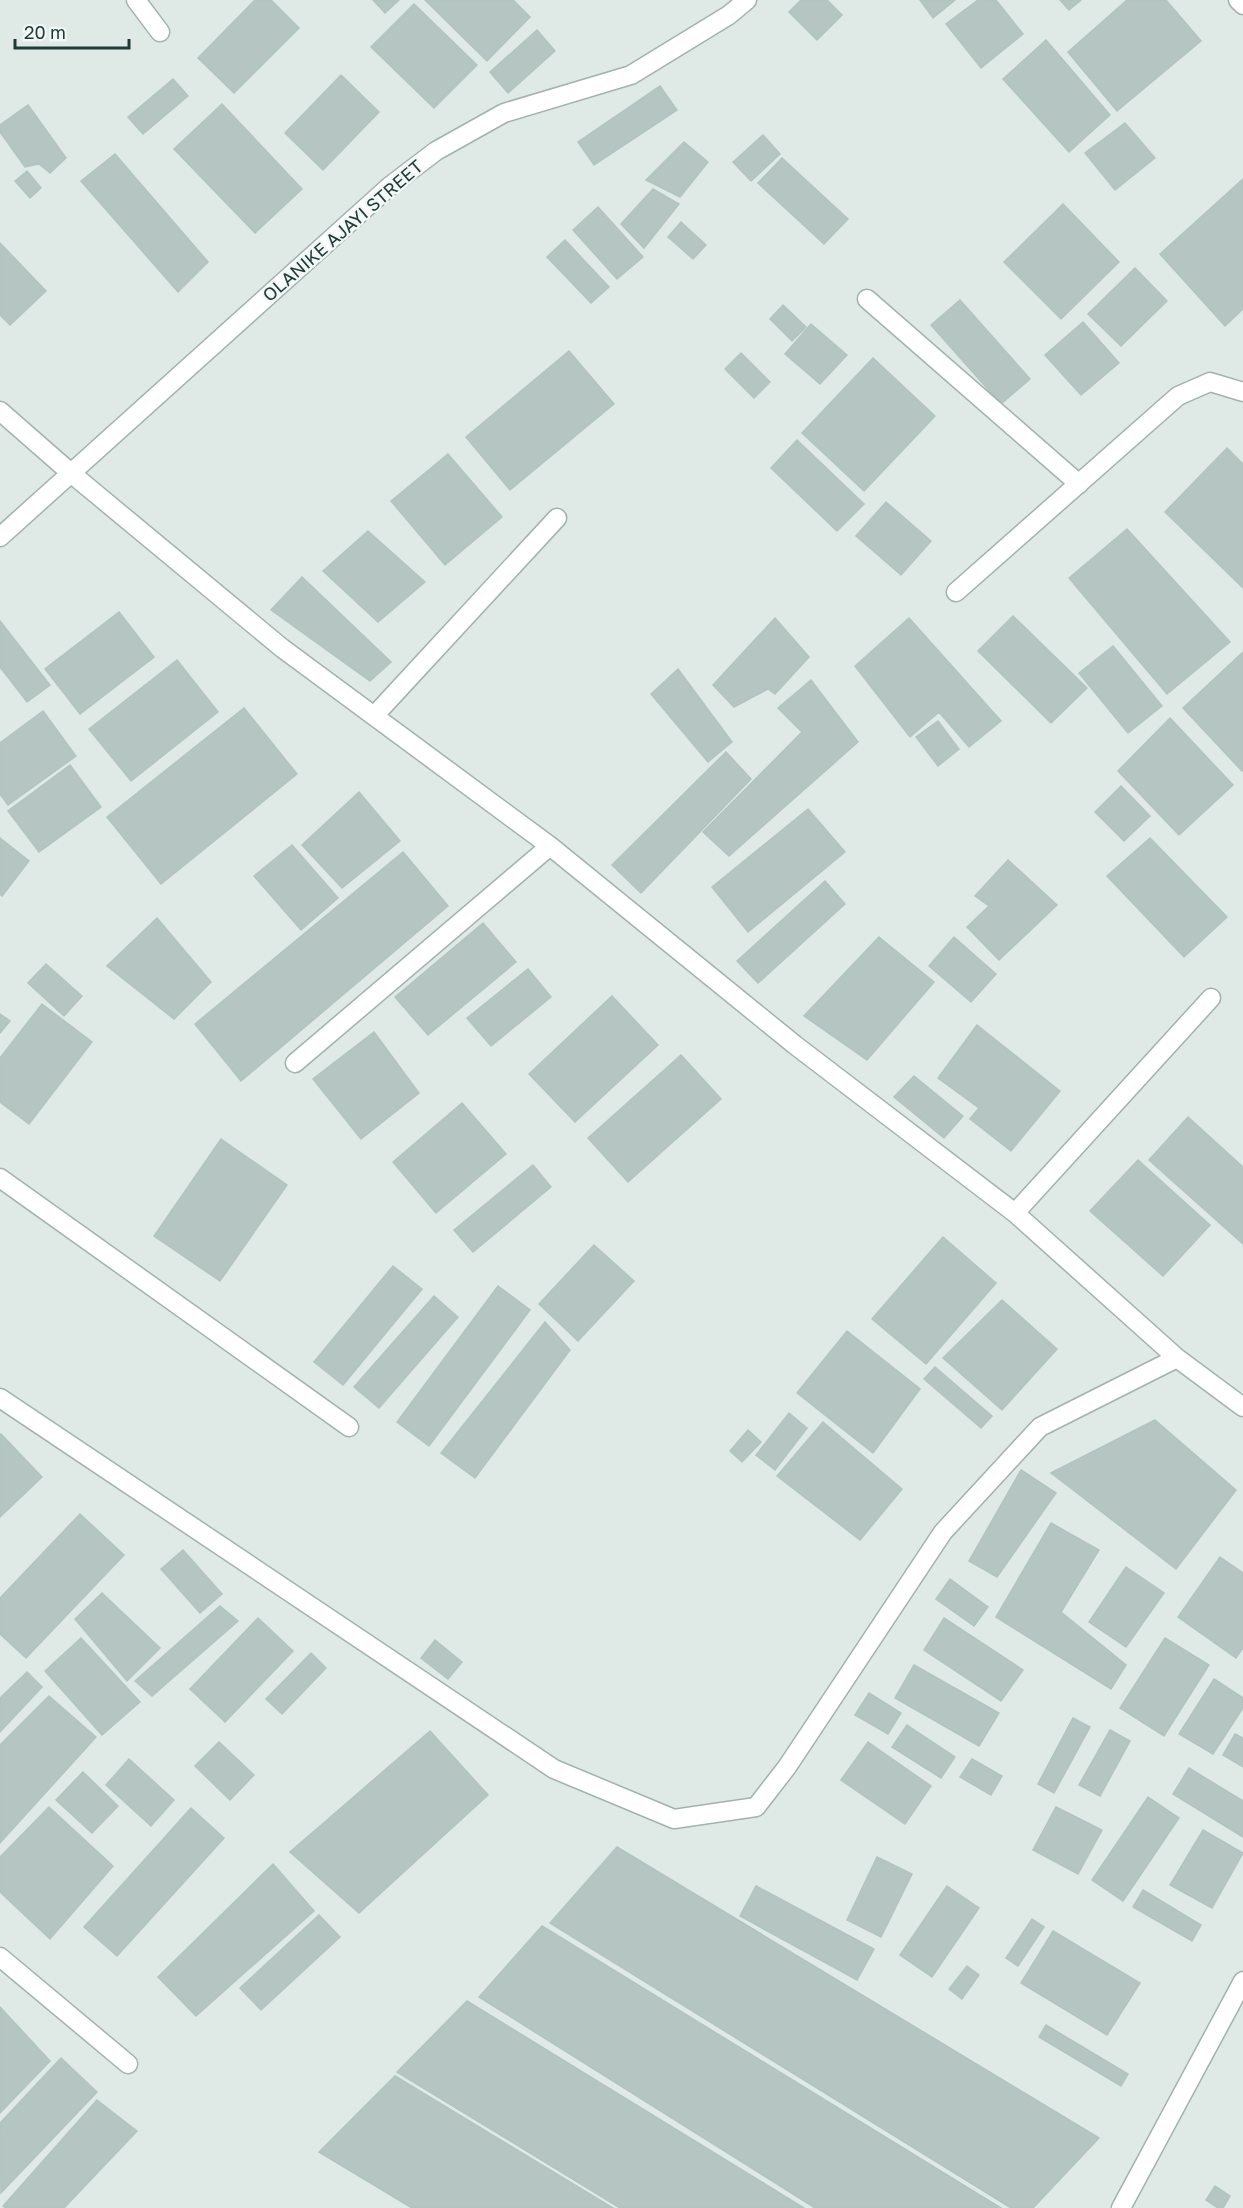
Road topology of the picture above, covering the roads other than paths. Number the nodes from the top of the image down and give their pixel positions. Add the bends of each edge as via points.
1 (136, 0) edge
2 (747, 0) edge
3 (1238, 0) edge
4 (1243, 5) edge
5 (160, 32) dead end
6 (867, 299) dead end
7 (1243, 392) edge
8 (0, 411) edge
9 (72, 474) junction
10 (1079, 484) junction
11 (558, 518) dead end
12 (0, 537) edge
13 (956, 592) dead end
14 (374, 716) junction
15 (550, 846) junction
16 (1211, 998) dead end
17 (295, 1063) dead end
18 (0, 1178) edge
19 (1015, 1213) junction
20 (1177, 1359) junction
21 (0, 1398) edge
22 (1243, 1407) edge
23 (349, 1427) dead end
24 (0, 1957) edge
25 (1243, 1981) edge
26 (128, 2064) dead end
27 (1121, 2208) edge

1 - 5 street
2 - 9 street, OLANIKE AJAYI STREET via 631,75 504,113 436,151 390,186
3 - 4 street
6 - 10 street
7 - 10 street via 1210,382 1178,396
8 - 9 street
9 - 12 street, OLANIKE AJAYI STREET
9 - 14 street via 282,648
10 - 13 street
11 - 14 street
14 - 15 street
15 - 17 street
15 - 19 street via 795,1045
16 - 19 street
18 - 23 street
19 - 20 street
20 - 21 street via 1040,1427 943,1532 787,1767 756,1807 674,1819 554,1769
20 - 22 street
24 - 26 street
25 - 27 street

